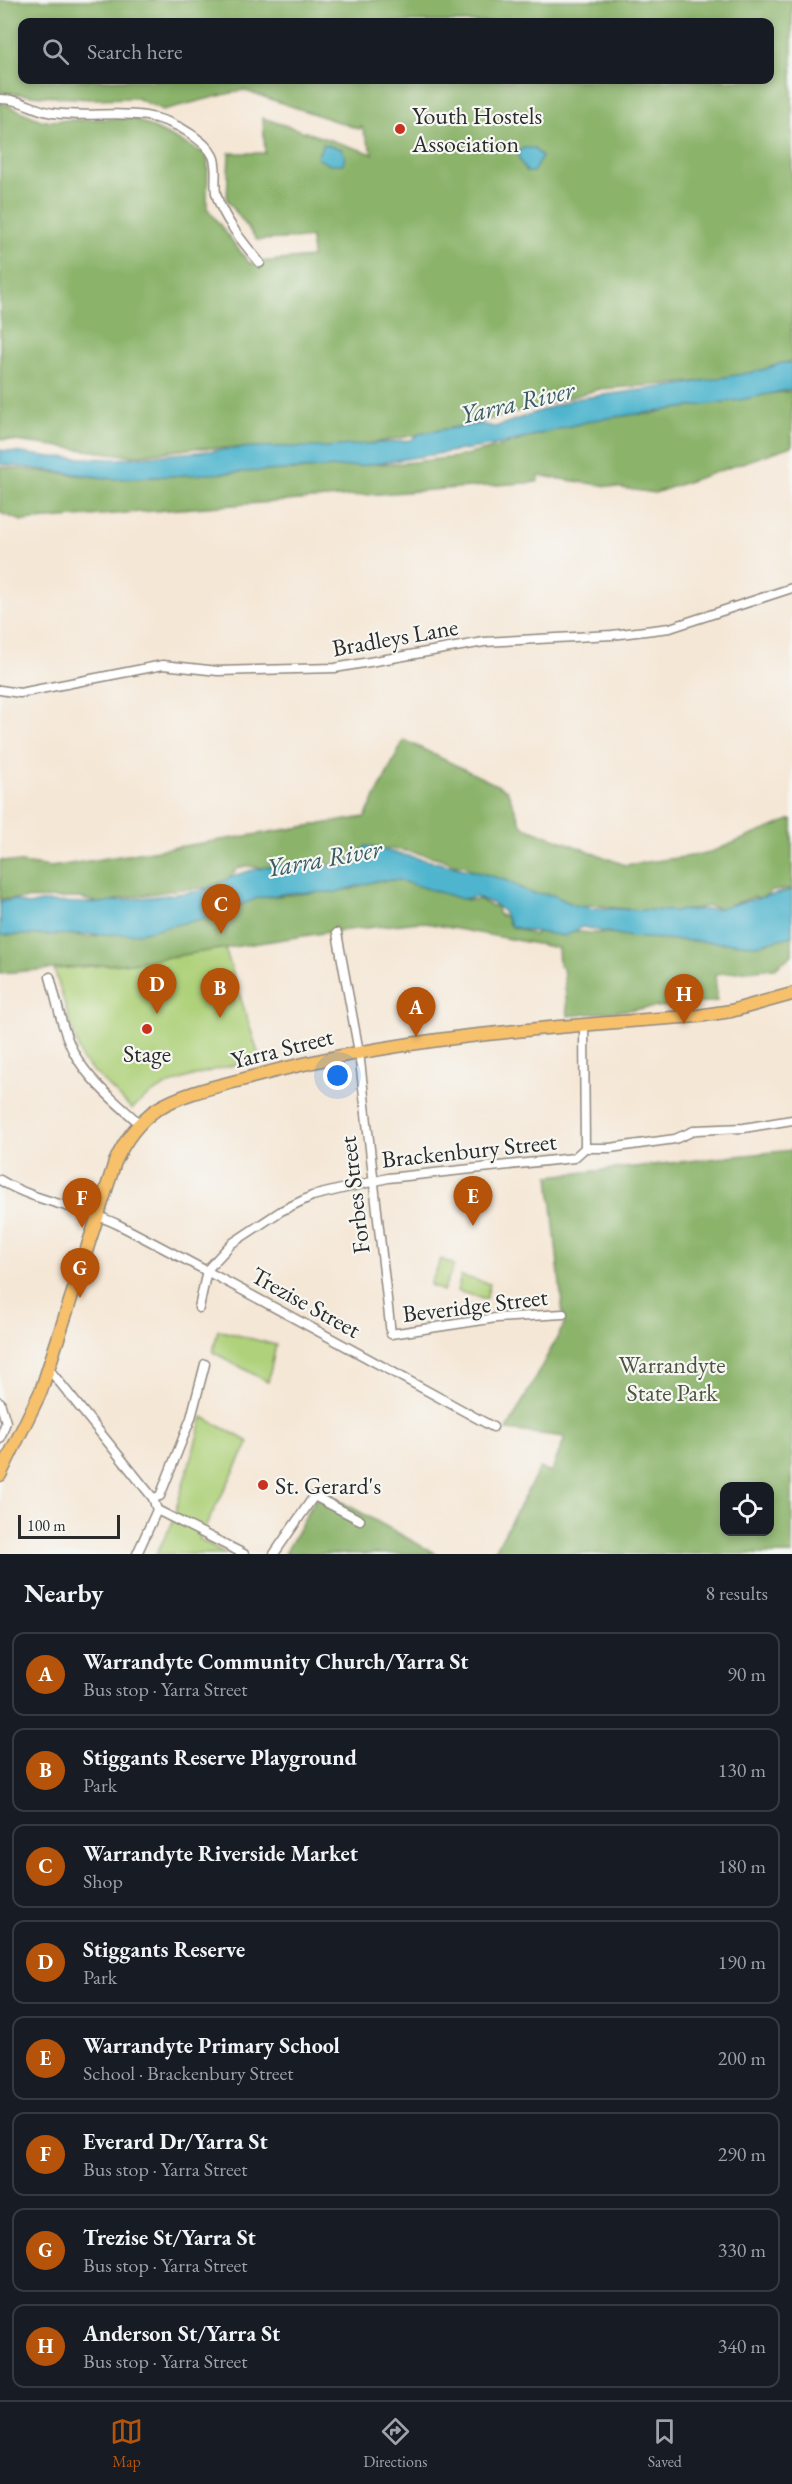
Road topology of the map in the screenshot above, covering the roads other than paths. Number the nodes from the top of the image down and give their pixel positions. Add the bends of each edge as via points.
1 (0, 99) edge
2 (260, 262) dead end
3 (792, 588) edge
4 (0, 690) edge
5 (337, 933) dead end
6 (50, 977) dead end
7 (792, 994) edge
8 (584, 1024) junction
9 (358, 1052) junction
10 (792, 1119) edge
11 (140, 1125) junction
12 (585, 1148) junction
13 (0, 1180) edge
14 (371, 1181) junction
15 (351, 1186) junction
16 (374, 1201) junction
17 (98, 1215) junction
18 (207, 1270) junction
19 (199, 1308) dead end
20 (563, 1314) dead end
21 (391, 1334) joint
22 (205, 1364) dead end
23 (48, 1368) junction
24 (0, 1402) edge
25 (493, 1427) dead end
26 (0, 1439) edge
27 (6, 1455) edge
28 (0, 1475) edge
29 (153, 1498) junction
30 (157, 1510) junction
31 (360, 1520) dead end
32 (137, 1554) edge
33 (244, 1554) edge
34 (274, 1554) edge

1 - 2 street via 18,99 50,112 140,113 176,124 206,145 214,159 220,203 240,238
3 - 4 street, Bradleys Lane via 670,628 612,636 484,642 335,668 218,671 163,665 20,693
5 - 9 street, Forbes Street
6 - 11 street via 74,1052
7 - 8 main road, Yarra Street via 698,1016
8 - 9 main road, Yarra Street
8 - 12 street
9 - 11 main road, Yarra Street via 193,1094 156,1110
9 - 14 street, Forbes Street
10 - 12 street, Brackenbury Street via 744,1128 696,1130 675,1139
11 - 17 main road, Yarra Street via 122,1147
12 - 14 street, Brackenbury Street via 574,1158
13 - 17 street, Trezise Street via 36,1198
14 - 15 street, Brackenbury Street
14 - 16 street, Forbes Street
15 - 16 street via 366,1191
15 - 18 street, Brackenbury Street via 312,1196 281,1211 231,1244
16 - 21 street, Forbes Street
17 - 18 street, Trezise Street
17 - 23 main road, Yarra Street
18 - 19 street
18 - 25 street, Trezise Street
20 - 21 street, Beveridge Street via 496,1318
22 - 29 street via 191,1418 160,1496
23 - 27 main road, Yarra Street
23 - 29 street
24 - 26 street via 6,1422
27 - 28 main road, Yarra Street
29 - 30 street
30 - 32 street
30 - 33 street
31 - 34 street via 314,1496

